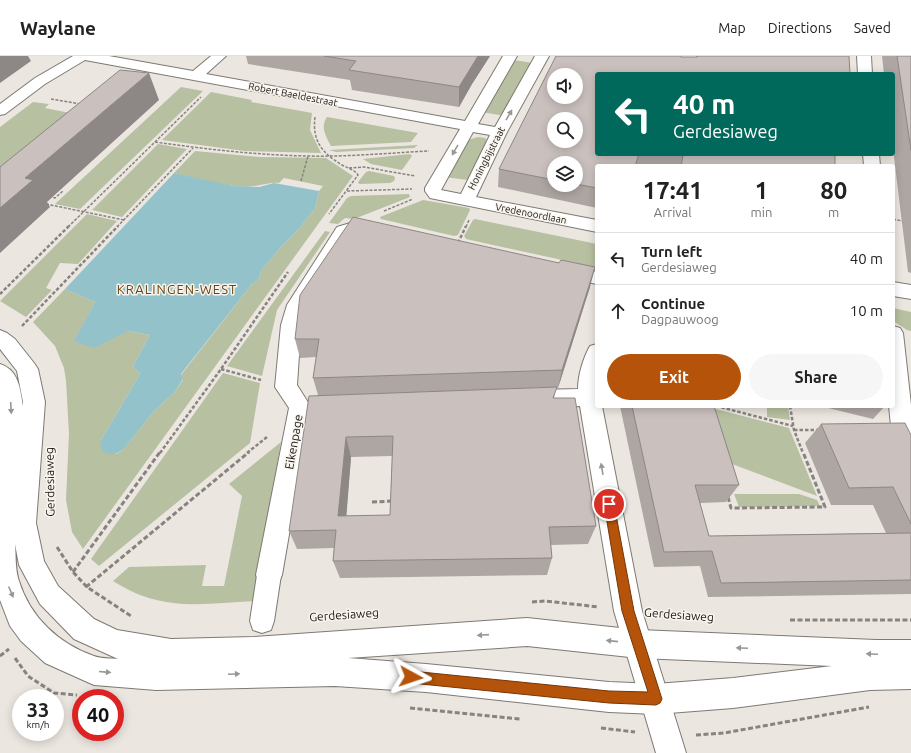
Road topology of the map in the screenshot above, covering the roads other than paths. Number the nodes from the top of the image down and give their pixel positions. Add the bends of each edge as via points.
1 (82, 56) edge
2 (87, 56) edge
3 (219, 56) edge
4 (510, 56) edge
5 (542, 56) edge
6 (864, 56) edge
7 (865, 72) edge
8 (196, 76) junction
9 (0, 111) edge
10 (468, 127) junction
11 (499, 132) junction
12 (472, 201) junction
13 (595, 226) edge
14 (388, 232) edge
15 (545, 266) edge
16 (595, 278) edge
17 (895, 289) edge
18 (911, 292) edge
19 (9, 334) edge
20 (895, 354) edge
21 (595, 360) edge
22 (0, 372) edge
23 (589, 397) junction
24 (514, 400) edge
25 (300, 406) junction
26 (323, 406) edge
27 (911, 443) edge
28 (269, 575) joint
29 (262, 621) dead end
30 (639, 644) junction
31 (911, 654) edge
32 (911, 675) edge
33 (656, 699) junction
34 (671, 753) edge

1 - 9 street via 40,81
2 - 8 street, Robert Baeldestraat
3 - 8 street
4 - 10 street
11 -> 5 street, Honingbijstraat
6 - 7 street
8 - 10 street, Robert Baeldestraat
10 - 11 street, Robert Baeldestraat
10 -> 12 street, Honingbijstraat via 434,186 436,194
11 - 12 street, Honingbijstraat
12 - 13 street, Vredenoordlaan
14 - 25 street, Eikenpage via 366,227 347,230 297,305 291,325 286,387
15 - 16 street
17 - 18 street
30 -> 19 street, Gerdesiaweg via 527,632 254,651 171,653 115,644 84,629 50,595 32,565 24,524 34,402 27,370 8,344
20 - 27 street via 902,426
21 - 23 street via 589,383
22 -> 33 street via 8,382 12,409 1,522 6,580 20,616 31,631 55,653 94,671 156,676 335,672
23 - 24 street
30 -> 23 street via 628,611
25 - 26 street
25 - 28 street, Eikenpage
28 - 29 street, Eikenpage
31 -> 30 street, Gerdesiaweg
30 - 33 street
32 - 33 street via 870,676 733,693
33 - 34 street

